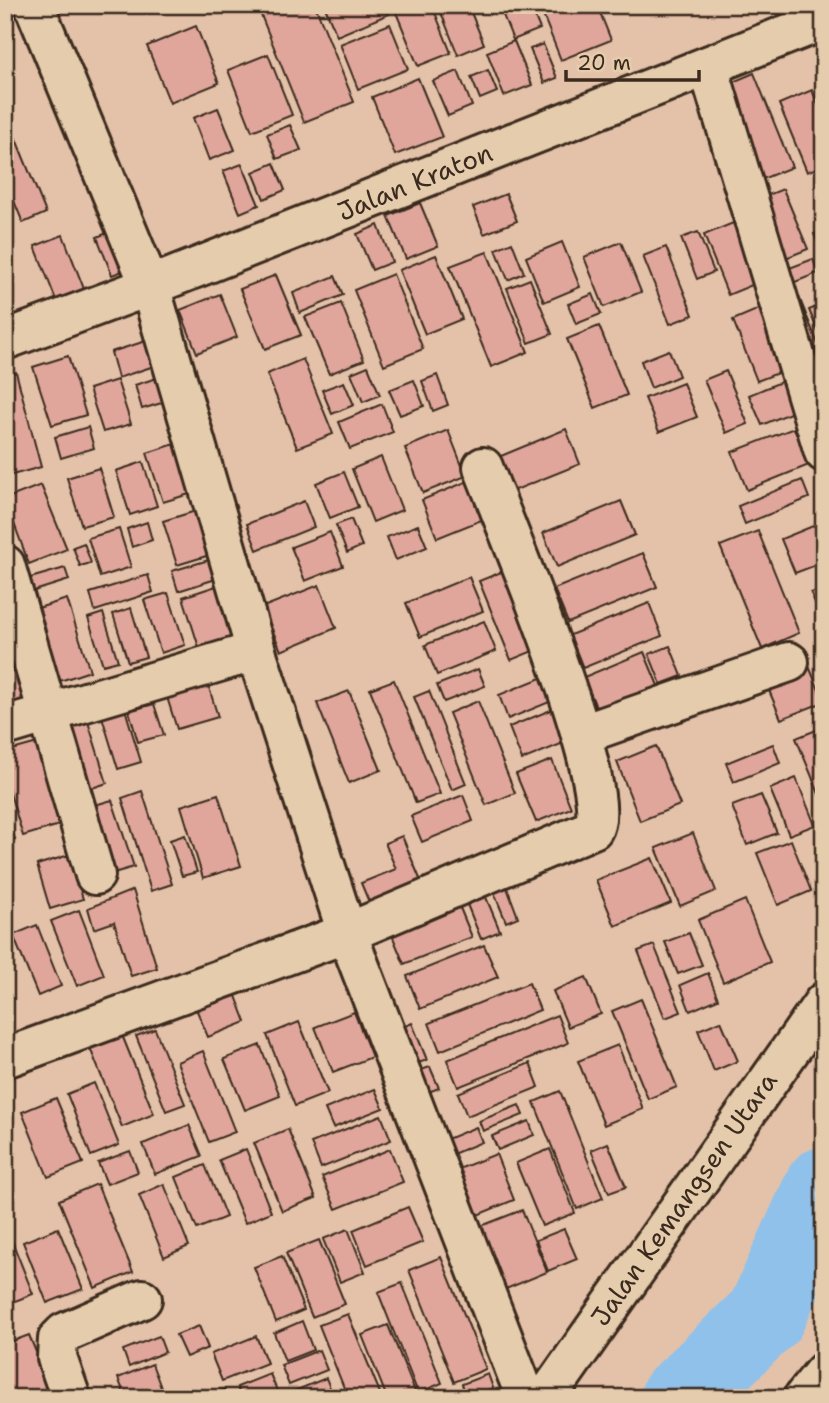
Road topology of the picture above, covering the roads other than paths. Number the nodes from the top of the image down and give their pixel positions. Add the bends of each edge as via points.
1 (34, 5) edge
2 (824, 20) edge
3 (708, 66) junction
4 (150, 286) junction
5 (5, 340) edge
6 (824, 452) edge
7 (483, 467) dead end
8 (5, 565) edge
9 (256, 651) junction
10 (789, 662) dead end
11 (48, 711) junction
12 (5, 726) edge
13 (583, 734) junction
14 (95, 875) dead end
15 (347, 933) junction
16 (824, 1002) edge
17 (8, 1048) edge
18 (142, 1299) dead end
19 (824, 1371) edge
20 (71, 1398) edge
21 (526, 1398) edge
22 (546, 1398) edge
23 (803, 1398) edge

1 - 4 street
2 - 3 street, Jalan Kraton
3 - 4 street, Jalan Kraton
3 - 6 street
4 - 5 street, Jalan Kraton
4 - 9 street
7 - 13 street
8 - 11 street
9 - 11 street
9 - 15 street
10 - 13 street
11 - 12 street
11 - 14 street
13 - 15 street via 598,807 593,829
15 - 17 street
15 - 21 street
16 - 22 street, Jalan Kemangsen Utara
18 - 20 street via 58,1339 57,1357
19 - 23 street

